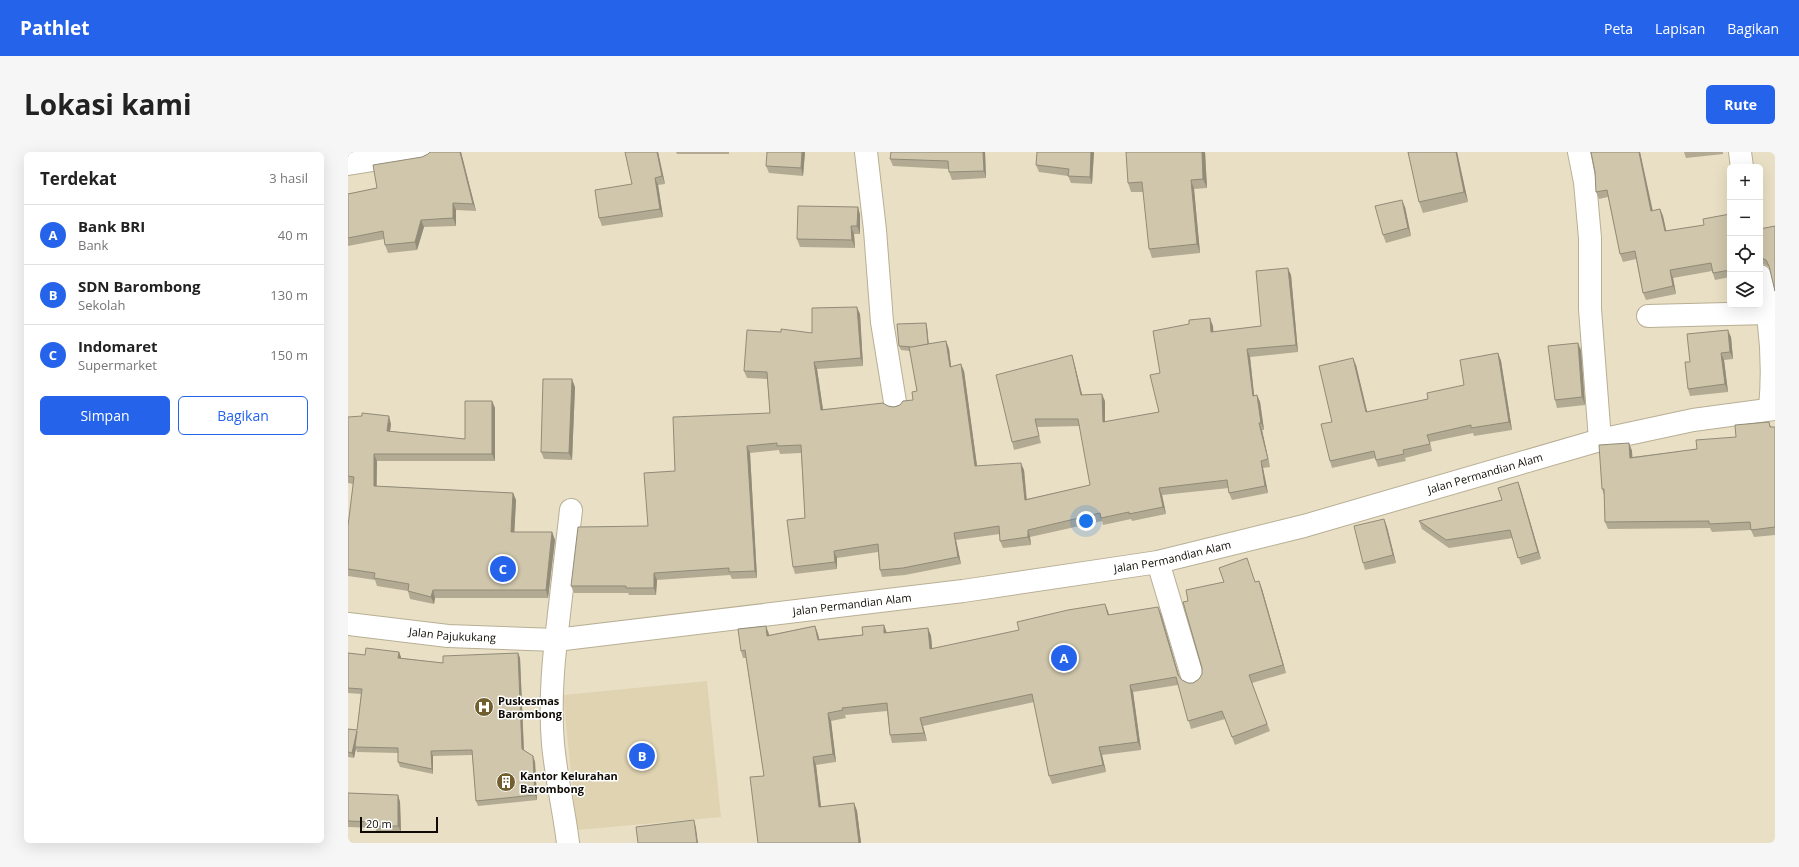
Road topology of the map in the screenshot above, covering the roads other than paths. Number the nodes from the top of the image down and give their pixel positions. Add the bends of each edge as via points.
1 (423, 152) edge
2 (866, 152) edge
3 (1579, 152) edge
4 (1740, 152) edge
5 (348, 164) edge
6 (1742, 164) edge
7 (1763, 290) edge
8 (1768, 313) junction
9 (1648, 316) dead end
10 (895, 402) dead end
11 (1773, 409) edge
12 (1600, 440) junction
13 (571, 510) dead end
14 (1158, 562) junction
15 (348, 624) edge
16 (556, 640) junction
17 (1193, 679) dead end
18 (568, 843) edge

1 - 5 main road
2 - 10 main road via 882,322
3 - 12 main road via 1585,182 1590,238 1590,309
4 - 6 main road
7 - 8 main road
8 - 9 main road
8 - 11 main road
11 - 12 main road, Jalan Permandian Alam via 1693,420
12 - 14 main road, Jalan Permandian Alam via 1304,526
13 - 16 main road
14 - 16 main road, Jalan Permandian Alam via 963,591
14 - 17 main road
15 - 16 main road, Jalan Pajukukang via 448,636
16 - 18 main road via 551,715

